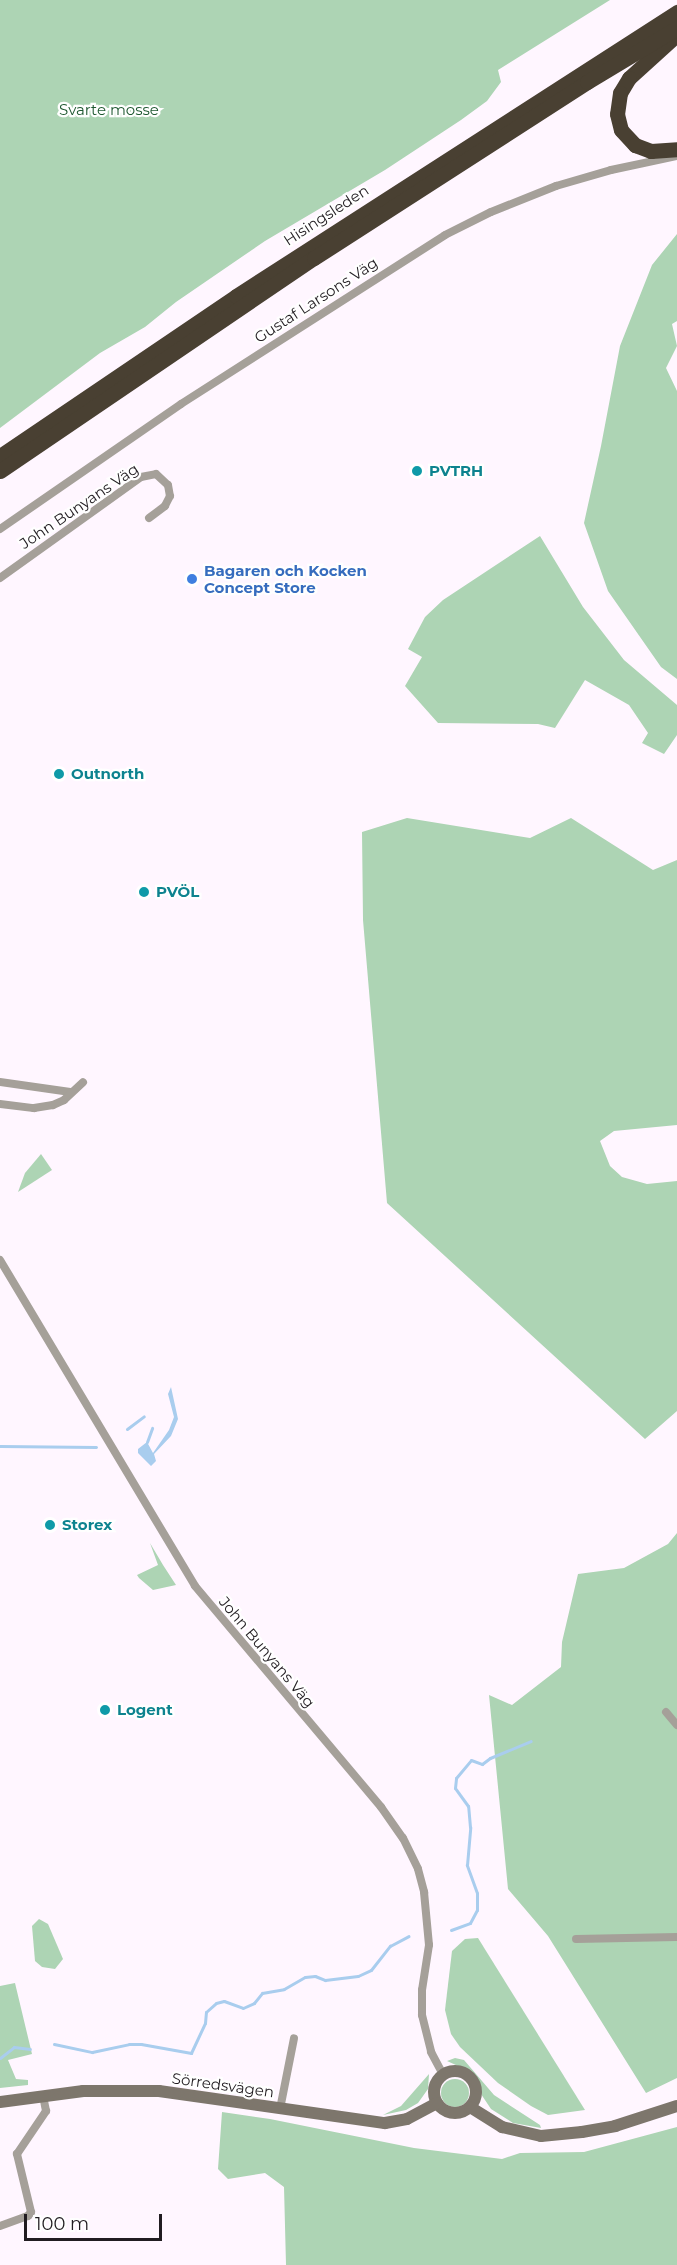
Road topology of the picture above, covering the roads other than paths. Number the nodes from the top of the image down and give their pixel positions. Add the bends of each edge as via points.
1 (677, 12) edge
2 (677, 28) edge
3 (677, 35) edge
4 (677, 149) edge
5 (677, 156) edge
6 (0, 456) edge
7 (0, 471) edge
8 (149, 518) dead end
9 (0, 529) edge
10 (0, 578) edge
11 (0, 1082) edge
12 (83, 1082) dead end
13 (70, 1092) junction
14 (0, 1104) edge
15 (0, 1260) edge
16 (666, 1712) dead end
17 (677, 1725) edge
18 (677, 1937) edge
19 (576, 1939) dead end
20 (294, 2038) dead end
21 (443, 2075) junction
22 (43, 2094) junction
23 (0, 2102) edge
24 (437, 2103) junction
25 (677, 2106) edge
26 (470, 2107) junction
27 (280, 2109) junction
28 (0, 2226) edge

1 - 6 highway, Hisingsleden via 275,270
2 - 7 highway, Hisingsleden via 386,211
3 - 4 highway via 629,78 617,109 621,130 635,145 651,151
5 - 9 street, Gustaf Larsons Väg via 555,186 445,235 174,408
8 - 10 street, John Bunyans Väg via 165,506 170,496 168,485 156,474 141,477
11 - 13 street
12 - 13 street
13 - 14 street via 53,1105 34,1108
15 - 21 street, John Bunyans Väg via 195,1586 403,1838 424,1892 429,1945 422,2015 431,2052
16 - 17 street
18 - 19 street
20 - 27 street
21 - 24 street via 434,2088
21 - 26 street via 458,2072 471,2079 476,2093
22 - 23 street, Sörredsvägen
22 - 27 street, Sörredsvägen via 159,2091
22 - 28 street via 46,2111 17,2154 31,2212
24 - 26 street via 453,2113
24 - 27 street, Sörredsvägen via 407,2119 391,2122
25 - 26 street via 615,2126 556,2136 516,2132

